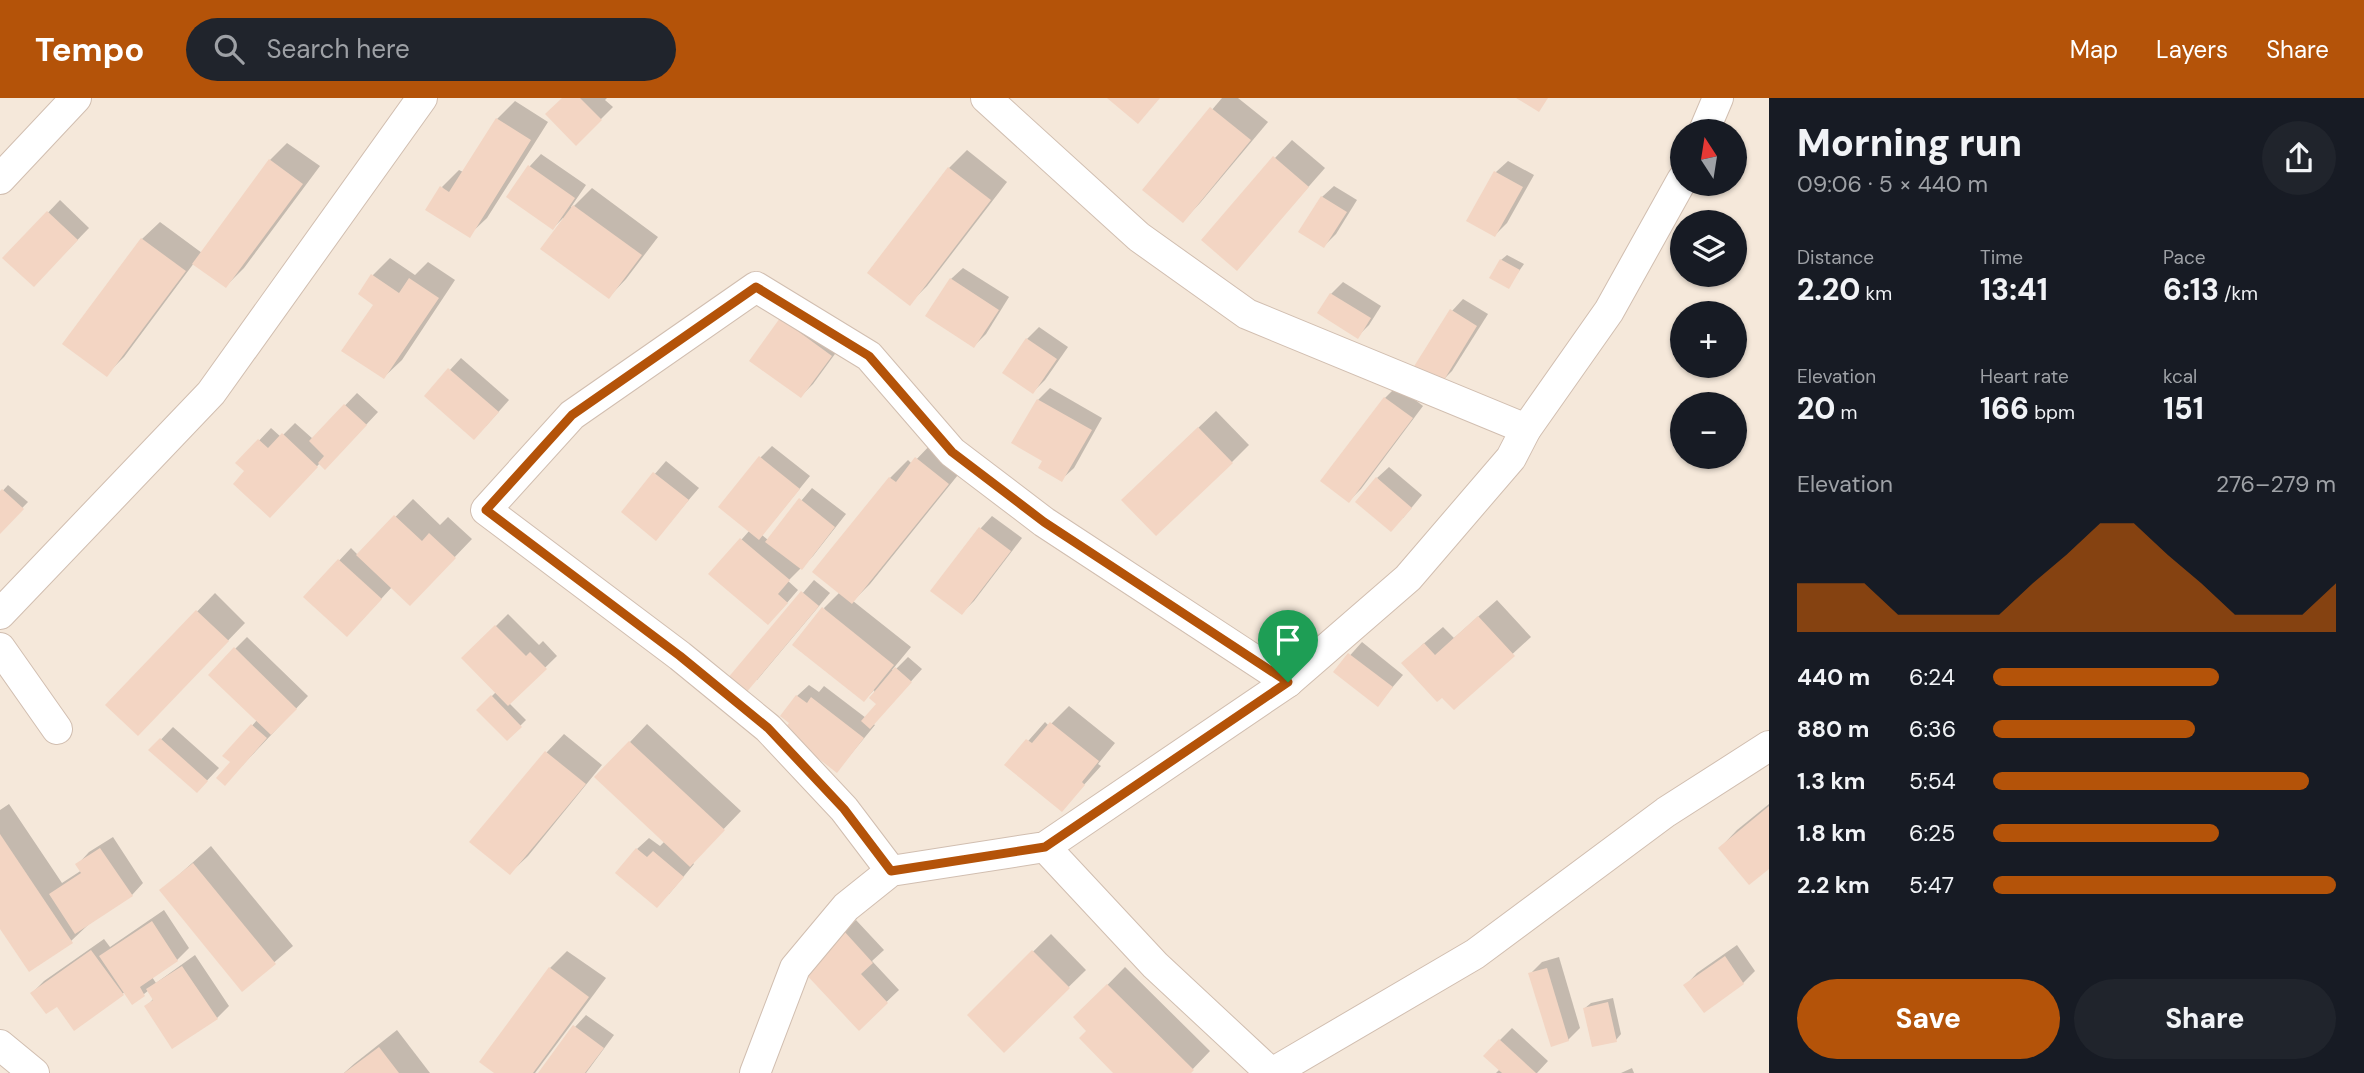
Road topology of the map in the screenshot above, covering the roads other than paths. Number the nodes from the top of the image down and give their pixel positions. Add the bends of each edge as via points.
1 (76, 98) edge
2 (422, 98) edge
3 (986, 98) edge
4 (1718, 98) edge
5 (1709, 119) edge
6 (2, 174) edge
7 (1673, 196) edge
8 (1526, 429) junction
9 (0, 614) edge
10 (0, 648) edge
11 (1288, 682) junction
12 (57, 729) dead end
13 (1769, 746) edge
14 (1045, 847) junction
15 (891, 871) junction
16 (0, 1045) edge
17 (34, 1073) edge
18 (755, 1073) edge
19 (1271, 1073) edge

1 - 6 street
2 - 9 street via 211,393
3 - 8 street via 1139,236 1247,314
4 - 5 street
7 - 8 street via 1609,311
8 - 11 street via 1511,458 1408,578
10 - 12 street
11 - 14 street
11 - 15 street via 1044,522 952,452 869,356 756,287 572,415 486,510 768,728 844,809
13 - 19 street via 1666,812 1475,954
14 - 15 street
14 - 19 street via 1155,965
15 - 18 street via 846,907 795,968
16 - 17 street

